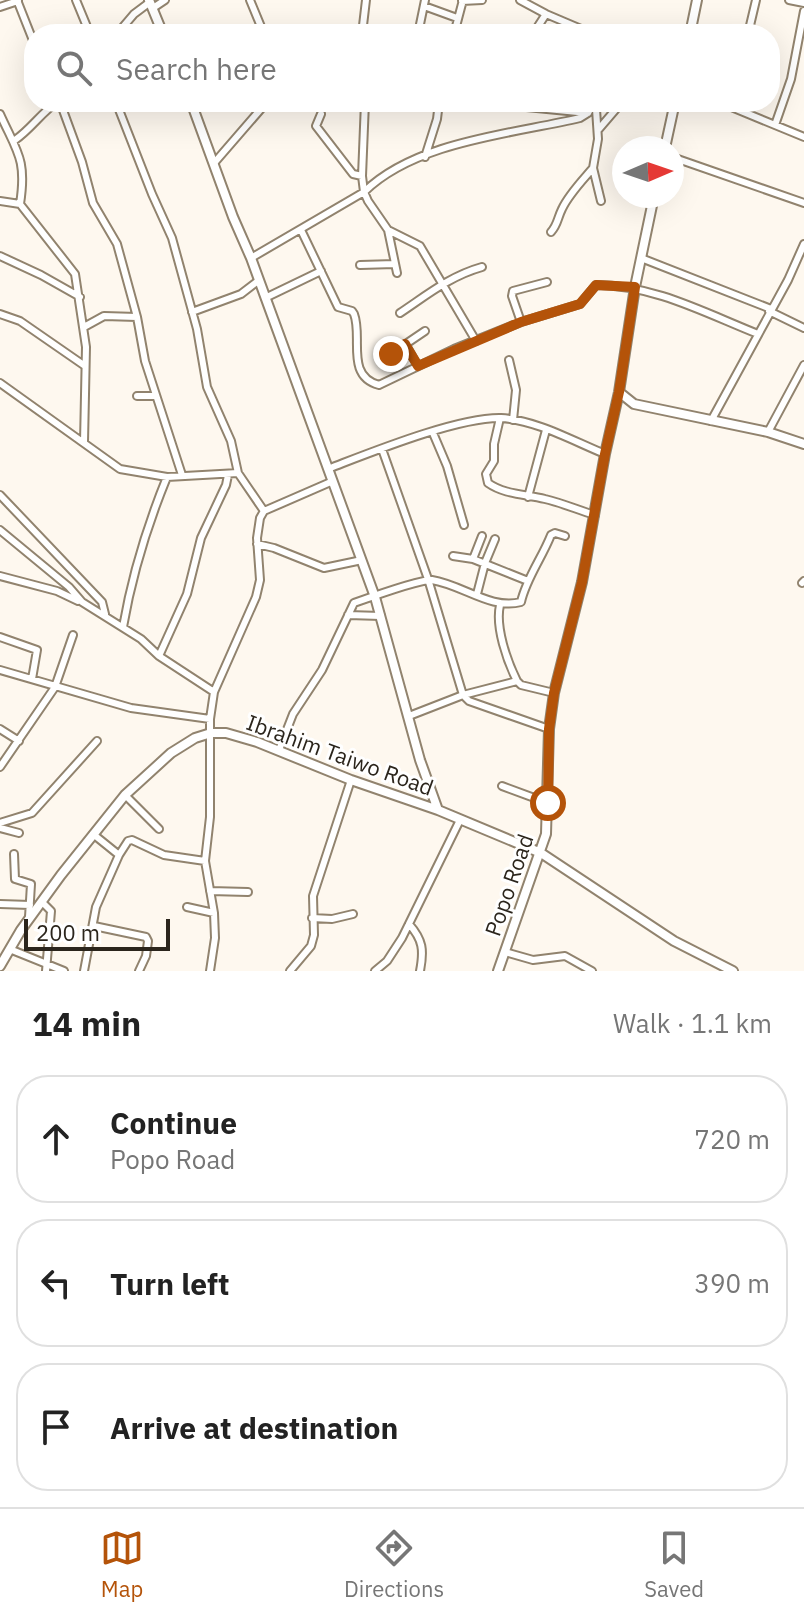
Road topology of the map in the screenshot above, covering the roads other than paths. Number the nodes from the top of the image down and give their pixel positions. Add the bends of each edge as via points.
1 (76, 0) edge
2 (165, 0) edge
3 (250, 0) edge
4 (366, 0) edge
5 (482, 0) edge
6 (520, 0) edge
7 (697, 0) edge
8 (756, 0) edge
9 (789, 0) edge
10 (18, 1) edge
11 (462, 1) edge
12 (151, 3) edge
13 (424, 3) edge
14 (804, 3) edge
15 (0, 7) edge
16 (804, 11) edge
17 (546, 14) junction
18 (457, 18) junction
19 (27, 24) edge
20 (86, 24) edge
21 (126, 24) edge
22 (159, 24) edge
23 (260, 24) edge
24 (363, 24) edge
25 (420, 24) edge
26 (456, 24) edge
27 (540, 24) edge
28 (570, 24) edge
29 (692, 24) edge
30 (750, 24) edge
31 (801, 42) edge
32 (780, 111) edge
33 (44, 112) edge
34 (62, 112) edge
35 (120, 112) edge
36 (195, 112) edge
37 (258, 112) edge
38 (365, 112) edge
39 (438, 112) edge
40 (587, 112) edge
41 (596, 112) edge
42 (614, 112) edge
43 (673, 112) edge
44 (748, 112) edge
45 (780, 112) edge
46 (0, 114) edge
47 (321, 114) dead end
48 (775, 125) junction
49 (598, 131) junction
50 (668, 136) edge
51 (804, 137) edge
52 (15, 140) junction
53 (425, 157) junction
54 (684, 161) edge
55 (215, 162) junction
56 (593, 168) junction
57 (362, 176) junction
58 (364, 192) junction
59 (0, 201) edge
60 (601, 201) dead end
61 (804, 203) edge
62 (20, 204) junction
63 (651, 208) edge
64 (301, 230) junction
65 (388, 230) junction
66 (551, 232) dead end
67 (804, 244) edge
68 (0, 256) edge
69 (802, 256) edge
70 (251, 258) junction
71 (641, 258) junction
72 (395, 264) junction
73 (360, 265) dead end
74 (482, 267) dead end
75 (321, 271) junction
76 (397, 273) dead end
77 (258, 281) junction
78 (547, 282) dead end
79 (444, 283) junction
80 (635, 287) junction
81 (80, 297) junction
82 (265, 298) junction
83 (770, 310) junction
84 (192, 312) junction
85 (400, 313) dead end
86 (0, 314) edge
87 (137, 317) junction
88 (521, 322) junction
89 (84, 327) junction
90 (804, 328) edge
91 (425, 331) dead end
92 (758, 334) junction
93 (476, 341) junction
94 (405, 344) junction
95 (391, 354) dead end
96 (509, 360) dead end
97 (804, 365) edge
98 (85, 366) junction
99 (418, 366) junction
100 (0, 383) edge
101 (619, 392) junction
102 (137, 396) dead end
103 (156, 396) junction
104 (634, 404) junction
105 (615, 414) junction
106 (500, 418) junction
107 (513, 420) junction
108 (711, 421) junction
109 (546, 430) junction
110 (768, 432) junction
111 (433, 433) junction
112 (84, 442) junction
113 (804, 444) edge
114 (382, 449) junction
115 (605, 454) junction
116 (330, 468) junction
117 (238, 473) junction
118 (182, 475) junction
119 (228, 475) junction
120 (167, 477) junction
121 (334, 481) junction
122 (0, 495) edge
123 (528, 497) junction
124 (264, 511) junction
125 (595, 515) junction
126 (464, 525) dead end
127 (0, 530) edge
128 (482, 536) dead end
129 (565, 536) dead end
130 (495, 539) dead end
131 (257, 544) junction
132 (453, 556) dead end
133 (473, 559) junction
134 (362, 560) junction
135 (485, 563) junction
136 (0, 576) edge
137 (428, 579) junction
138 (528, 581) junction
139 (477, 594) junction
140 (375, 597) junction
141 (82, 602) junction
142 (500, 605) junction
143 (105, 615) junction
144 (348, 615) junction
145 (381, 616) junction
146 (123, 627) junction
147 (73, 635) dead end
148 (0, 637) edge
149 (159, 656) junction
150 (0, 670) edge
151 (32, 679) junction
152 (517, 681) junction
153 (55, 687) junction
154 (214, 692) junction
155 (554, 693) junction
156 (463, 695) junction
157 (409, 716) junction
158 (210, 719) junction
159 (0, 729) edge
160 (549, 729) junction
161 (211, 733) junction
162 (19, 741) junction
163 (97, 741) dead end
164 (279, 750) junction
165 (0, 767) edge
166 (351, 780) junction
167 (502, 786) dead end
168 (125, 795) junction
169 (548, 803) junction
170 (438, 810) junction
171 (460, 820) junction
172 (0, 825) edge
173 (159, 829) dead end
174 (19, 833) dead end
175 (93, 834) junction
176 (541, 853) junction
177 (14, 854) dead end
178 (119, 855) junction
179 (205, 861) junction
180 (210, 891) junction
181 (248, 892) dead end
182 (43, 903) junction
183 (0, 904) edge
184 (30, 905) junction
185 (187, 907) dead end
186 (214, 913) junction
187 (353, 914) dead end
188 (312, 918) junction
189 (29, 921) junction
190 (409, 924) junction
191 (94, 926) junction
192 (12, 950) junction
193 (505, 952) junction
194 (0, 966) edge
195 (46, 967) edge
196 (728, 970) edge
197 (64, 971) edge
198 (84, 971) edge
199 (139, 971) edge
200 (210, 971) edge
201 (290, 971) edge
202 (375, 971) edge
203 (420, 971) edge
204 (498, 971) edge
205 (592, 971) edge

1 - 20 street
2 - 12 street
3 - 23 street
4 - 24 street
5 - 11 street
6 - 17 street
7 - 29 main road
8 - 30 street
9 - 14 street
10 - 15 street
10 - 19 street
11 - 18 street
12 - 21 street
12 - 22 main road
13 - 18 street
13 - 25 street
16 - 31 street
17 - 27 street
17 - 28 street
18 - 26 street
31 - 32 street
33 - 52 street
34 - 87 street via 93,203 117,244
35 - 84 street via 172,238
36 - 55 main road
37 - 55 street
38 - 57 street
39 - 53 street
40 - 53 street via 580,118 464,142
41 - 49 street
42 - 49 street
43 - 50 main road
44 - 48 street
45 - 48 street
46 - 52 street
47 - 57 street via 316,126 353,174
48 - 51 street
49 - 56 street
52 - 62 street via 23,172
53 - 58 street via 381,176
54 - 61 street
55 - 70 main road
56 - 60 street
56 - 66 street via 571,194
57 - 58 street
58 - 64 street
58 - 65 street
59 - 62 street
62 - 81 street via 75,274
63 - 71 main road, Popo Road
64 - 70 street
64 - 75 street
65 - 72 street
65 - 79 street via 420,246
67 - 69 street
68 - 81 street
69 - 83 street
70 - 77 main road
71 - 80 main road, Popo Road
71 - 83 street
72 - 73 street
72 - 76 street
74 - 79 street
75 - 82 street
75 - 99 street via 338,307 354,314 357,362 370,382 379,385
77 - 82 main road
77 - 84 street via 241,294
78 - 88 street via 513,291
79 - 85 street
79 - 93 street
80 - 88 street via 596,285 580,304
80 - 92 street
80 - 101 main road, Popo Road
81 - 89 street
82 - 116 main road
83 - 90 street
83 - 92 street
84 - 117 street via 207,387 231,441
86 - 98 street via 20,321
87 - 89 street via 104,316
87 - 103 street
88 - 93 street
89 - 98 street
91 - 94 street
92 - 108 street
93 - 99 street
94 - 95 street
94 - 99 street
96 - 107 street via 516,390
97 - 110 street
98 - 112 street
100 - 112 street
101 - 104 main road
101 - 105 main road, Popo Road
102 - 103 street
103 - 118 street
104 - 105 main road
104 - 108 main road
105 - 115 main road, Popo Road
106 - 107 street
106 - 111 street
106 - 123 street via 488,483
107 - 109 street
108 - 110 main road
109 - 115 street
109 - 123 street
110 - 113 main road
111 - 114 street
111 - 126 street
112 - 120 street via 120,469
114 - 116 street
114 - 137 street
115 - 125 main road, Popo Road
116 - 121 main road
117 - 119 street
117 - 124 street
118 - 119 street
118 - 120 street
119 - 149 street via 201,538 187,594
120 - 146 street via 147,525
121 - 124 street
121 - 134 main road
122 - 143 street via 102,602
123 - 125 street
124 - 131 street
125 - 155 main road, Popo Road
127 - 141 street
128 - 133 street
129 - 138 street via 551,535
130 - 135 street
131 - 134 street via 324,568
131 - 154 street via 256,597
132 - 133 street
133 - 135 street
134 - 140 main road
135 - 138 street
135 - 139 street
136 - 141 street
137 - 139 street
137 - 140 street
137 - 156 street
138 - 142 street via 521,602
139 - 142 street
140 - 144 street via 354,603
140 - 145 main road
141 - 143 street
142 - 152 street via 500,627
143 - 146 street
144 - 145 street
144 - 164 street
145 - 157 main road
146 - 149 street
147 - 153 street
148 - 151 street via 37,650
149 - 154 street
150 - 151 street
151 - 153 street
152 - 155 street
152 - 156 street
153 - 158 street via 131,708
153 - 162 street
154 - 158 street
155 - 160 main road, Popo Road
156 - 157 street
156 - 160 street
157 - 170 main road
158 - 161 street
159 - 162 street
160 - 169 main road, Popo Road
161 - 164 main road, Ibrahim Taiwo Road
161 - 168 main road, Ibrahim Taiwo Road via 171,753
161 - 179 street
162 - 165 street
163 - 172 street via 32,813
164 - 166 main road, Ibrahim Taiwo Road
166 - 170 main road, Ibrahim Taiwo Road
166 - 188 street via 313,896
167 - 169 street
168 - 173 street
168 - 175 main road, Ibrahim Taiwo Road
169 - 176 main road, Popo Road
170 - 171 main road, Ibrahim Taiwo Road
171 - 176 main road, Ibrahim Taiwo Road
171 - 190 street
172 - 174 street
175 - 178 street
175 - 182 main road, Ibrahim Taiwo Road
176 - 193 main road, Popo Road
176 - 196 main road, Ibrahim Taiwo Road via 674,941
177 - 184 street via 15,879 31,884
178 - 179 street via 132,840 164,855
178 - 191 street via 103,888
179 - 180 street
180 - 181 street
180 - 186 street
182 - 189 main road, Ibrahim Taiwo Road
182 - 195 street via 51,911
183 - 184 street
184 - 189 street
185 - 186 street
186 - 200 street
187 - 188 street
188 - 201 street via 311,946
189 - 192 main road, Ibrahim Taiwo Road
190 - 202 street
190 - 203 street via 423,946
191 - 198 street
191 - 199 street via 146,937
192 - 194 main road, Ibrahim Taiwo Road
192 - 195 street
193 - 204 main road, Popo Road
193 - 205 street via 533,960 565,956
195 - 197 street

